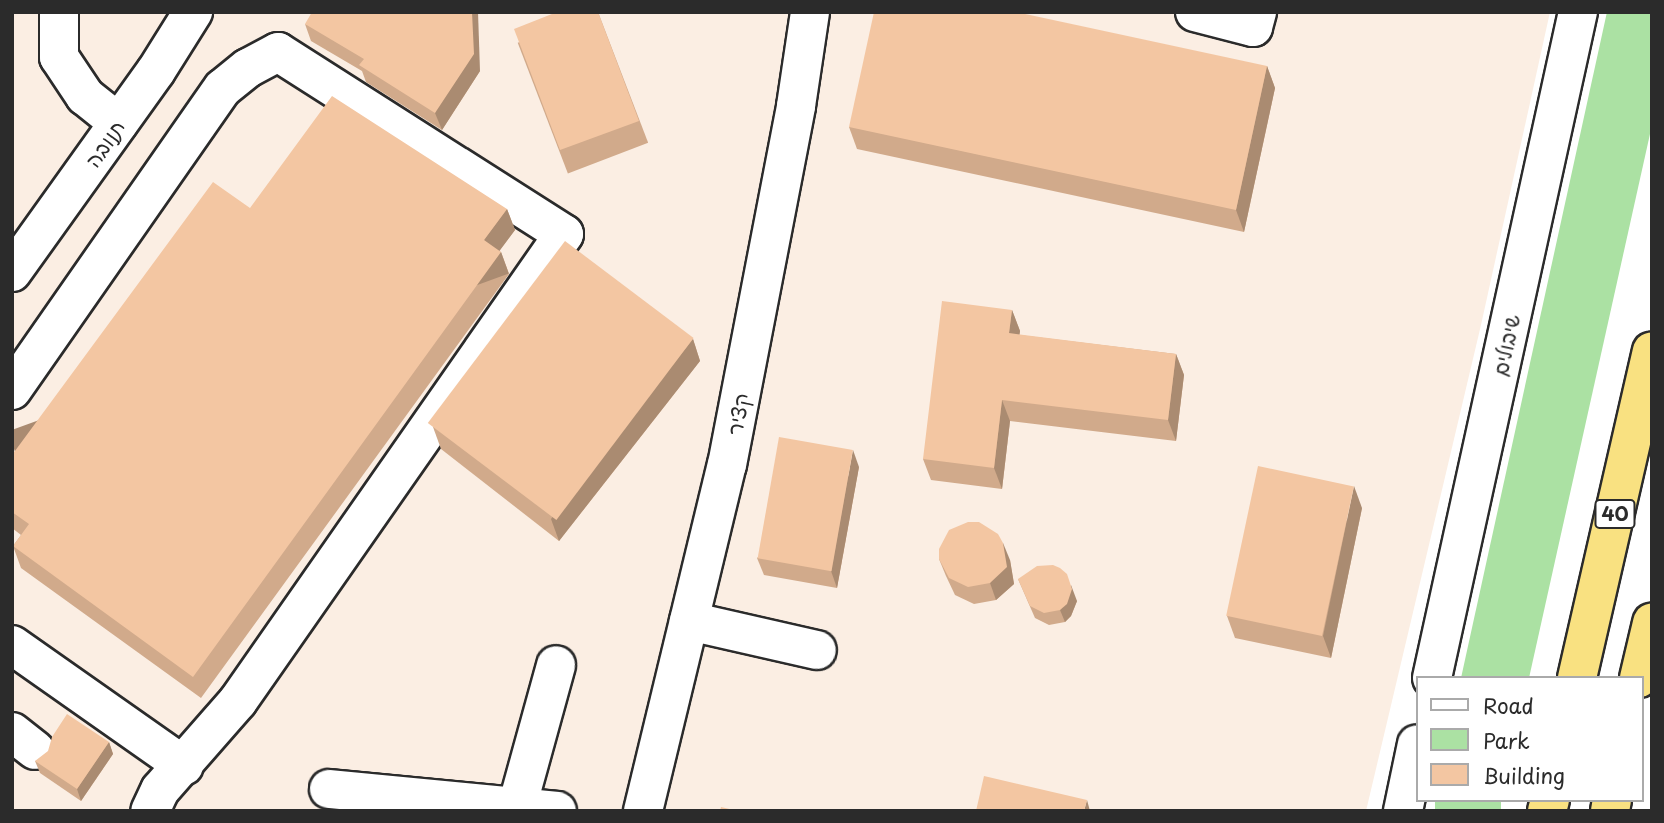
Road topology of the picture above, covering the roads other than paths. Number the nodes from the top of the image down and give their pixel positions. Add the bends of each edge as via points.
1 (59, 12) edge
2 (193, 12) edge
3 (810, 12) edge
4 (1195, 12) edge
5 (1257, 12) edge
6 (1578, 12) edge
7 (119, 123) junction
8 (12, 272) edge
9 (1652, 351) edge
10 (12, 390) edge
11 (689, 621) junction
12 (1652, 623) edge
13 (12, 645) edge
14 (817, 650) dead end
15 (556, 664) dead end
16 (1432, 676) edge
17 (1577, 676) edge
18 (1639, 676) edge
19 (1416, 749) edge
20 (184, 765) junction
21 (329, 789) dead end
22 (517, 807) junction
23 (150, 811) edge
24 (557, 811) edge
25 (643, 811) edge
26 (1403, 811) edge

1 - 7 street via 59,57 85,96
2 - 7 street, תנובה
3 - 11 street, קציר via 727,465
4 - 5 street via 1253,27
6 - 16 street, שיבולים
7 - 8 street, תנובה
9 - 17 highway, 40
10 - 20 street via 223,88 278,51 564,234 238,701
11 - 14 street
11 - 25 street, קציר
12 - 18 highway
13 - 20 street
15 - 22 street
19 - 26 street
20 - 23 street via 160,790
21 - 22 street
22 - 24 street

